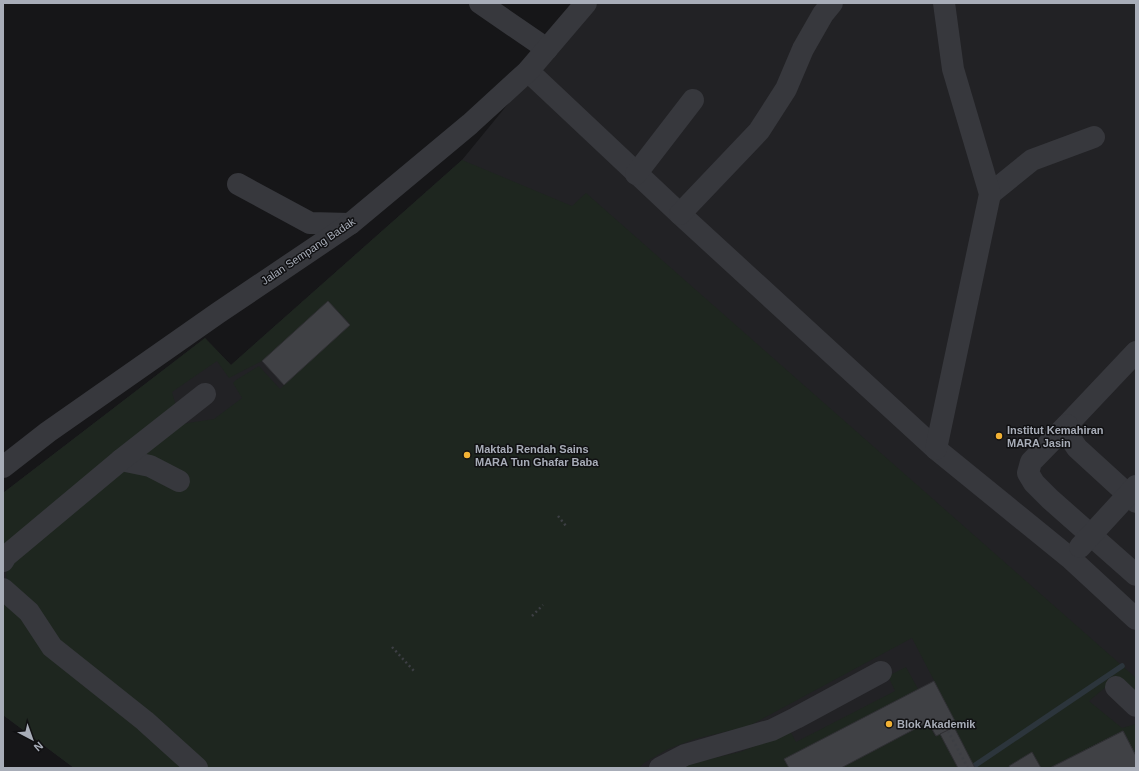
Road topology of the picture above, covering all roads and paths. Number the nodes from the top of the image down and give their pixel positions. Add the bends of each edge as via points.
1 (480, 3) edge
2 (586, 3) edge
3 (832, 3) edge
4 (944, 3) edge
5 (547, 49) junction
6 (528, 71) junction
7 (692, 100) dead end
8 (1094, 137) dead end
9 (636, 174) junction
10 (238, 184) dead end
11 (990, 194) junction
12 (680, 214) junction
13 (350, 224) junction
14 (1136, 352) edge
15 (205, 394) dead end
16 (1067, 425) junction
17 (936, 449) junction
18 (121, 460) junction
19 (3, 467) edge
20 (180, 481) dead end
21 (1133, 494) edge
22 (558, 516) dead end
23 (566, 526) dead end
24 (1091, 536) junction
25 (1070, 558) junction
26 (3, 561) edge
27 (1136, 575) edge
28 (3, 589) edge
29 (543, 605) dead end
30 (532, 616) dead end
31 (1136, 619) edge
32 (392, 647) dead end
33 (414, 671) dead end
34 (881, 672) dead end
35 (1116, 687) dead end
36 (1136, 706) edge
37 (948, 731) dead end
38 (197, 768) edge
39 (660, 768) edge
40 (968, 768) edge

1 - 5 street
2 - 5 street, Jalan Sempang Badak
3 - 12 street via 803,50 786,89 759,131
4 - 11 street via 953,69
5 - 6 street, Jalan Sempang Badak
6 - 9 street
6 - 13 street, Jalan Sempang Badak via 470,124
7 - 9 street
8 - 11 street via 1032,160
9 - 12 street
10 - 13 street via 310,223
11 - 17 street
12 - 17 street
13 - 19 street, Jalan Sempang Badak via 48,432
14 - 16 street
15 - 18 street
16 - 21 street via 1077,448
16 - 24 street via 1031,462 1028,473 1034,483
17 - 25 street
18 - 20 street via 150,466
18 - 26 street
21 - 24 street
22 - 23 path
24 - 25 street
24 - 27 street
25 - 31 street
28 - 38 street via 30,612 52,647 145,721
29 - 30 path
32 - 33 path
34 - 39 street via 772,730 685,755
35 - 36 street
37 - 40 path

